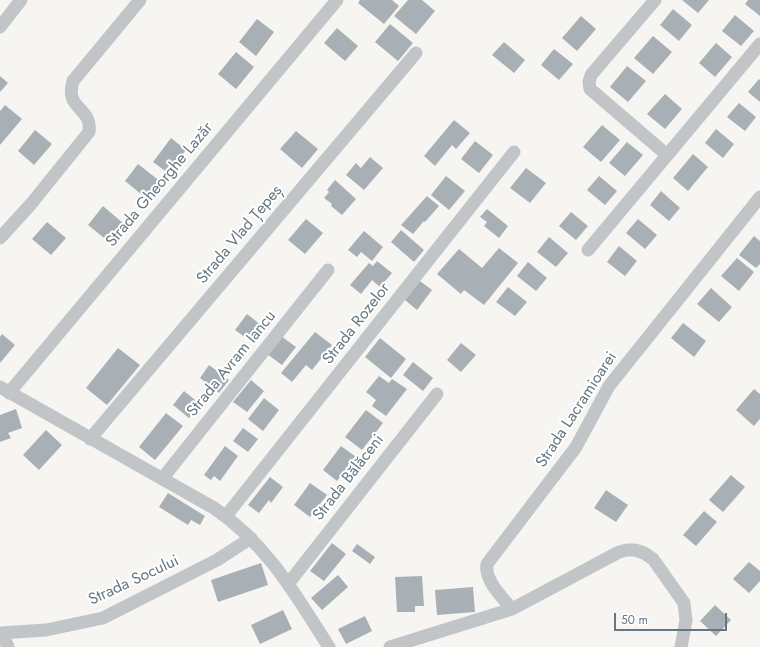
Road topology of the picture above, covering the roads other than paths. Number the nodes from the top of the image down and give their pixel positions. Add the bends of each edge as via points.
1 (21, 0) edge
2 (140, 0) edge
3 (337, 0) edge
4 (655, 0) edge
5 (0, 27) edge
6 (760, 44) edge
7 (416, 53) dead end
8 (514, 152) dead end
9 (667, 155) junction
10 (760, 197) edge
11 (0, 238) edge
12 (588, 250) dead end
13 (328, 270) dead end
14 (5, 390) edge
15 (437, 394) dead end
16 (90, 439) junction
17 (162, 479) junction
18 (226, 516) junction
19 (251, 538) junction
20 (288, 584) junction
21 (512, 609) junction
22 (1, 633) edge
23 (8, 647) edge
24 (329, 647) edge
25 (390, 647) edge
26 (681, 647) edge

1 - 5 street
2 - 11 street via 73,81 72,99 87,118 89,132
3 - 14 street, Strada Gheorghe Lazăr
4 - 9 street via 591,75 588,82 590,89
6 - 9 street
7 - 16 street, Strada Vlad Țepeș
8 - 18 street, Strada Rozelor
9 - 12 street
10 - 21 street, Strada Lacramioarei via 609,386 576,447 487,564 486,570 492,584
13 - 17 street, Strada Avram Iancu
14 - 16 street
15 - 20 street, Strada Bălăceni
16 - 17 street
17 - 18 street
18 - 19 street
19 - 20 street
19 - 22 street, Strada Socului via 217,560 104,618 46,630
20 - 24 street
21 - 25 street
21 - 26 street via 618,552 635,550 652,559 684,603 686,620
22 - 23 street

